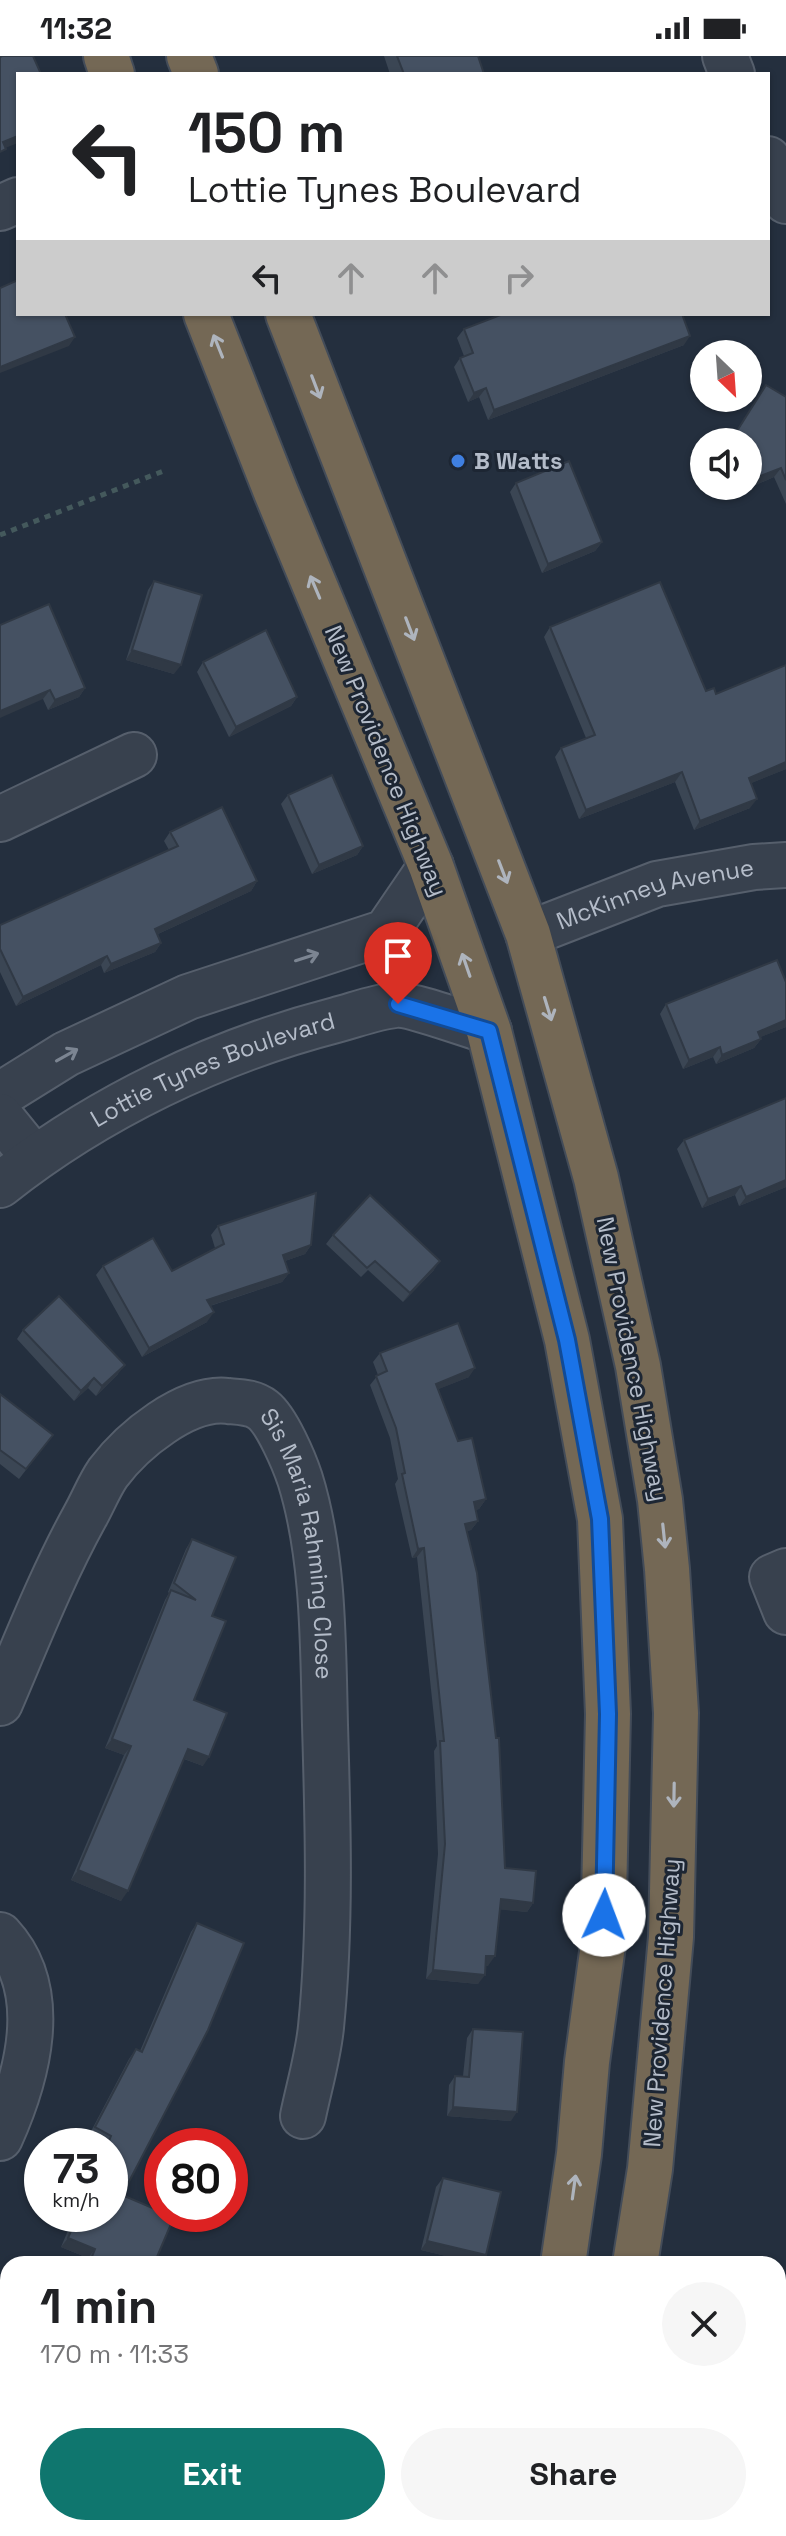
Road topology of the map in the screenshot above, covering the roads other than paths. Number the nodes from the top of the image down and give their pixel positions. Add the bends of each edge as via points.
1 (770, 164) edge
2 (786, 201) edge
3 (207, 316) edge
4 (289, 316) edge
5 (134, 755) dead end
6 (0, 819) edge
7 (786, 865) edge
8 (431, 866) junction
9 (528, 934) junction
10 (489, 1031) junction
11 (0, 1095) edge
12 (0, 1116) edge
13 (34, 1158) junction
14 (0, 1185) edge
15 (0, 1703) edge
16 (0, 1935) edge
17 (303, 2116) dead end
18 (0, 2138) edge
19 (564, 2256) edge
20 (636, 2256) edge

1 - 2 street
8 -> 3 highway, New Providence Highway
4 -> 9 highway, New Providence Highway
5 - 6 street
7 - 9 street, McKinney Avenue via 657,884
10 -> 8 highway, New Providence Highway
11 -> 8 street via 66,1054 188,997 386,932
9 -> 20 highway, New Providence Highway via 612,1239 660,1500 668,1583 676,1713 671,1937 650,2169
10 - 13 street, Lottie Tynes Boulevard via 398,1004 296,1030 124,1103
19 -> 10 highway, New Providence Highway via 603,1945 608,1714 600,1519 567,1340
12 - 13 street
13 - 14 street, Lottie Tynes Boulevard
15 - 17 street, Sis Maria Rahming Close via 66,1550 109,1473 138,1442 190,1407 220,1400 264,1410 300,1479 320,1590 324,1653 325,1969 321,2030
16 - 18 street via 23,1971 29,2051

